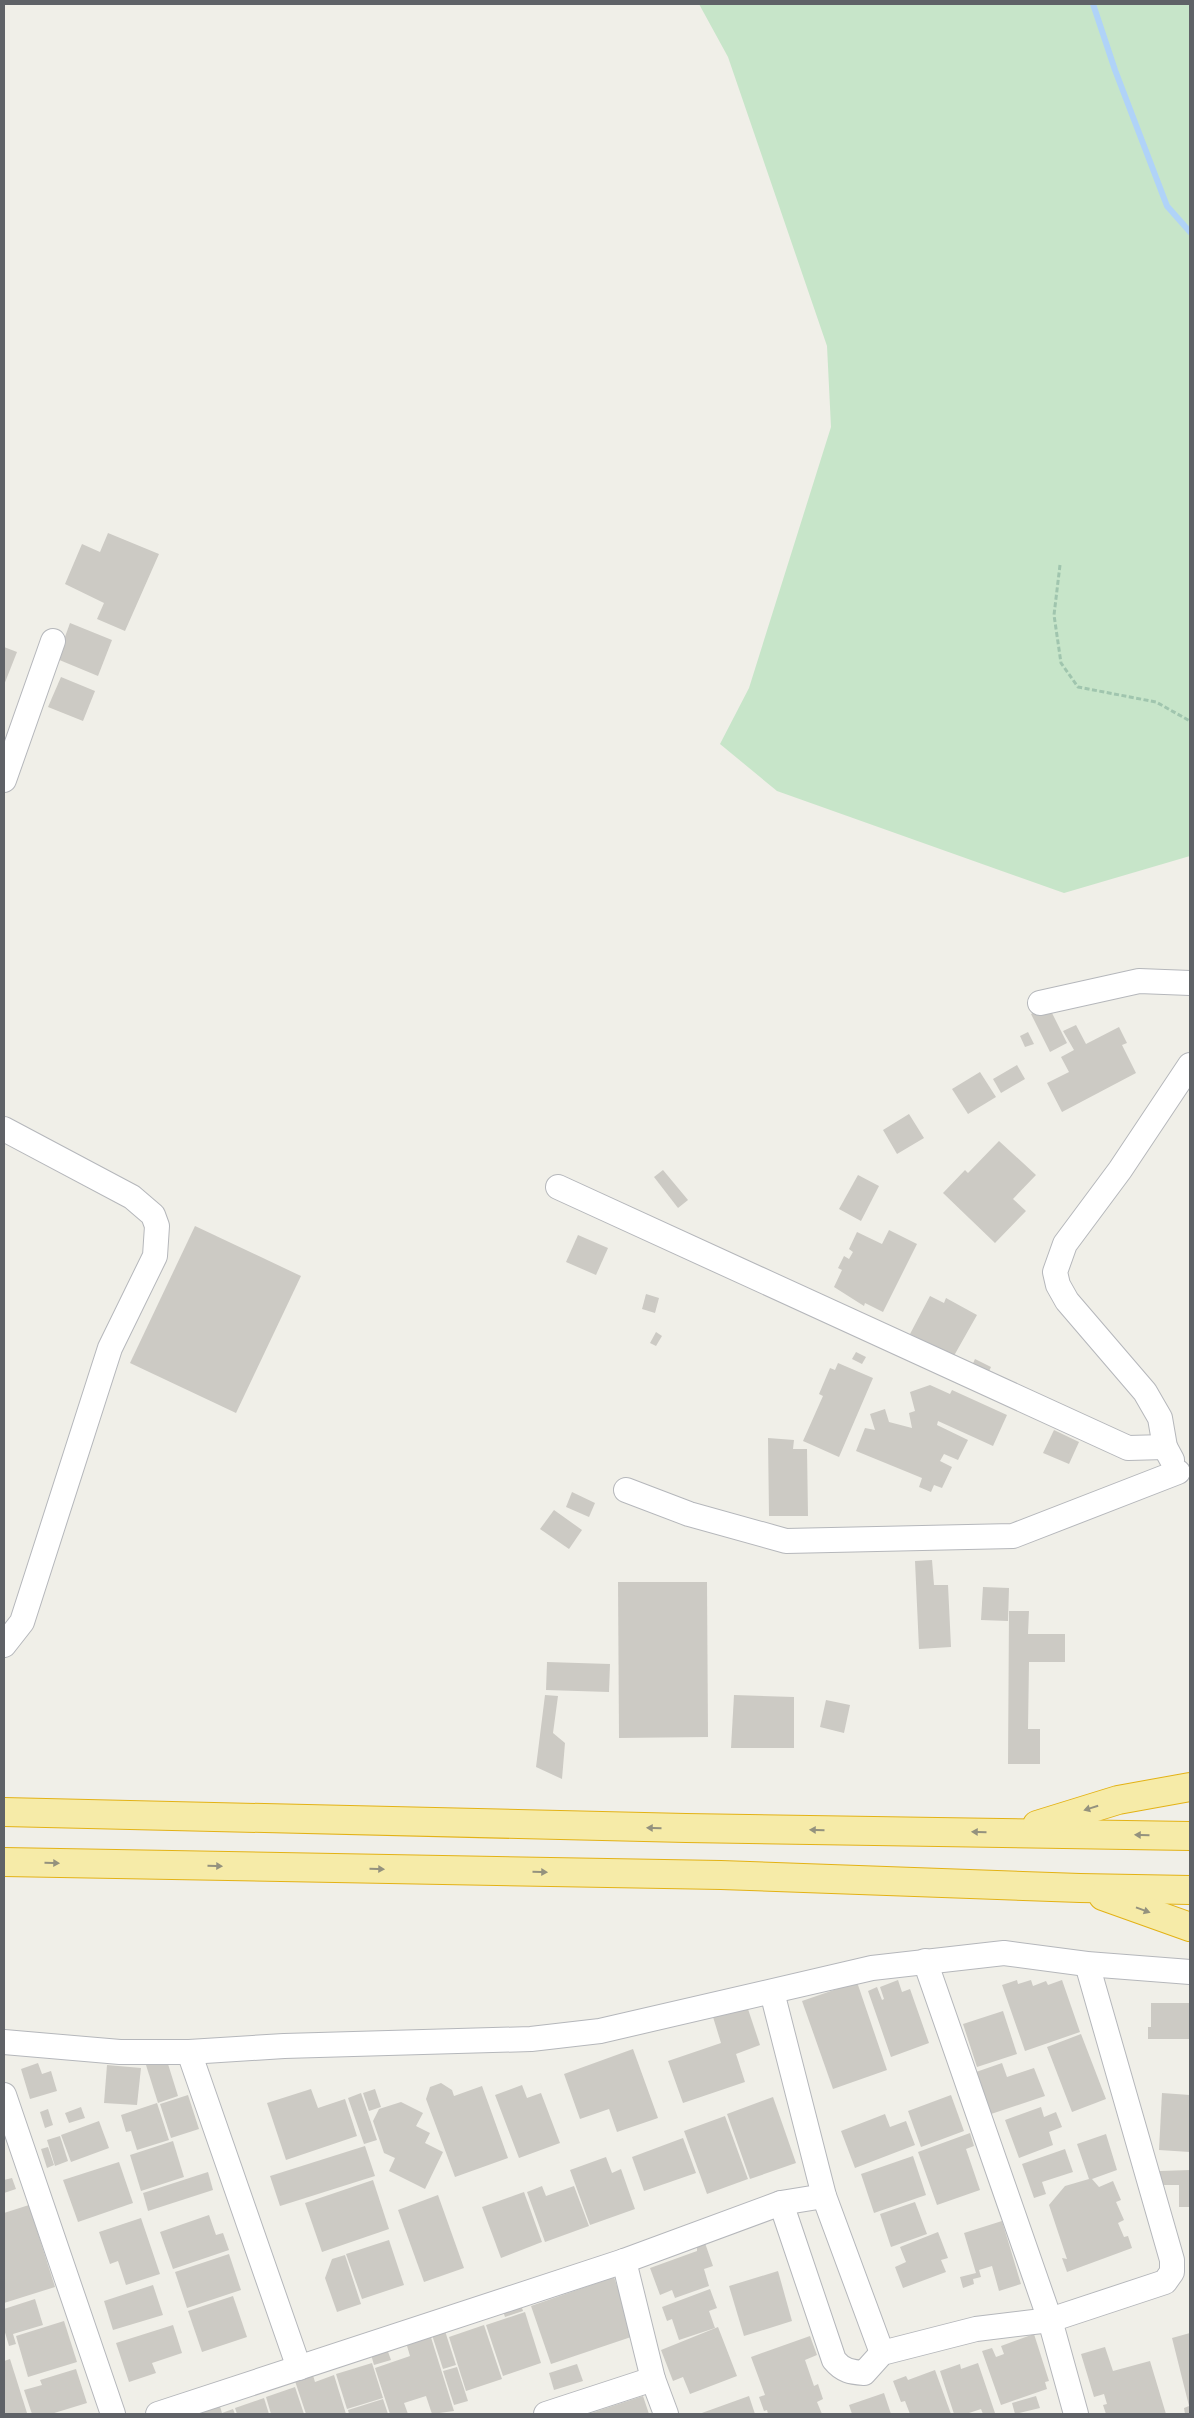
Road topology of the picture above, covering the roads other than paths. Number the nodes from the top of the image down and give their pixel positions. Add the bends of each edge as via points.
1 (53, 641) dead end
2 (4, 780) edge
3 (1190, 983) edge
4 (1040, 1003) dead end
5 (1190, 1065) edge
6 (4, 1129) edge
7 (558, 1187) dead end
8 (1165, 1447) junction
9 (1184, 1477) edge
10 (626, 1490) dead end
11 (4, 1645) edge
12 (1190, 1787) edge
13 (4, 1812) edge
14 (1012, 1832) junction
15 (1190, 1836) edge
16 (4, 1862) edge
17 (1080, 1888) junction
18 (1190, 1890) edge
19 (1190, 1928) edge
20 (925, 1961) junction
21 (1087, 1964) junction
22 (1190, 1972) edge
23 (772, 1992) junction
24 (4, 2042) edge
25 (189, 2052) junction
26 (4, 2095) edge
27 (824, 2196) junction
28 (781, 2203) junction
29 (624, 2261) junction
30 (1050, 2320) junction
31 (882, 2352) junction
32 (299, 2368) junction
33 (653, 2379) junction
34 (113, 2414) edge
35 (158, 2414) edge
36 (546, 2414) edge
37 (666, 2414) edge
38 (1076, 2414) edge

1 - 2 street
3 - 4 street via 1139,981
5 - 8 street via 1120,1170 1065,1244 1055,1272 1067,1301 1144,1392 1160,1418
6 - 11 street via 132,1197 153,1215 157,1226 155,1256 110,1348 22,1622
7 - 8 street via 1128,1448
8 - 9 street
9 - 10 street via 1013,1536 786,1541 689,1514
12 -> 14 highway via 1118,1800
14 -> 13 highway
15 -> 14 highway
16 -> 17 highway via 721,1875
17 - 18 highway
17 -> 19 highway
20 - 21 street via 1004,1953
20 - 23 street via 872,1968
20 - 30 street
21 - 22 street
21 - 30 street via 1172,2260 1172,2272 1164,2282
23 - 25 street via 600,2031 541,2038
23 - 27 street
24 - 25 street via 120,2052
25 - 32 street
26 - 34 street
27 - 28 street
27 - 31 street
28 - 29 street
28 - 31 street via 834,2360 844,2370 864,2373
29 - 32 street
29 - 33 street
30 - 31 street via 976,2329
30 - 38 street
32 - 35 street
33 - 36 street
33 - 37 street

